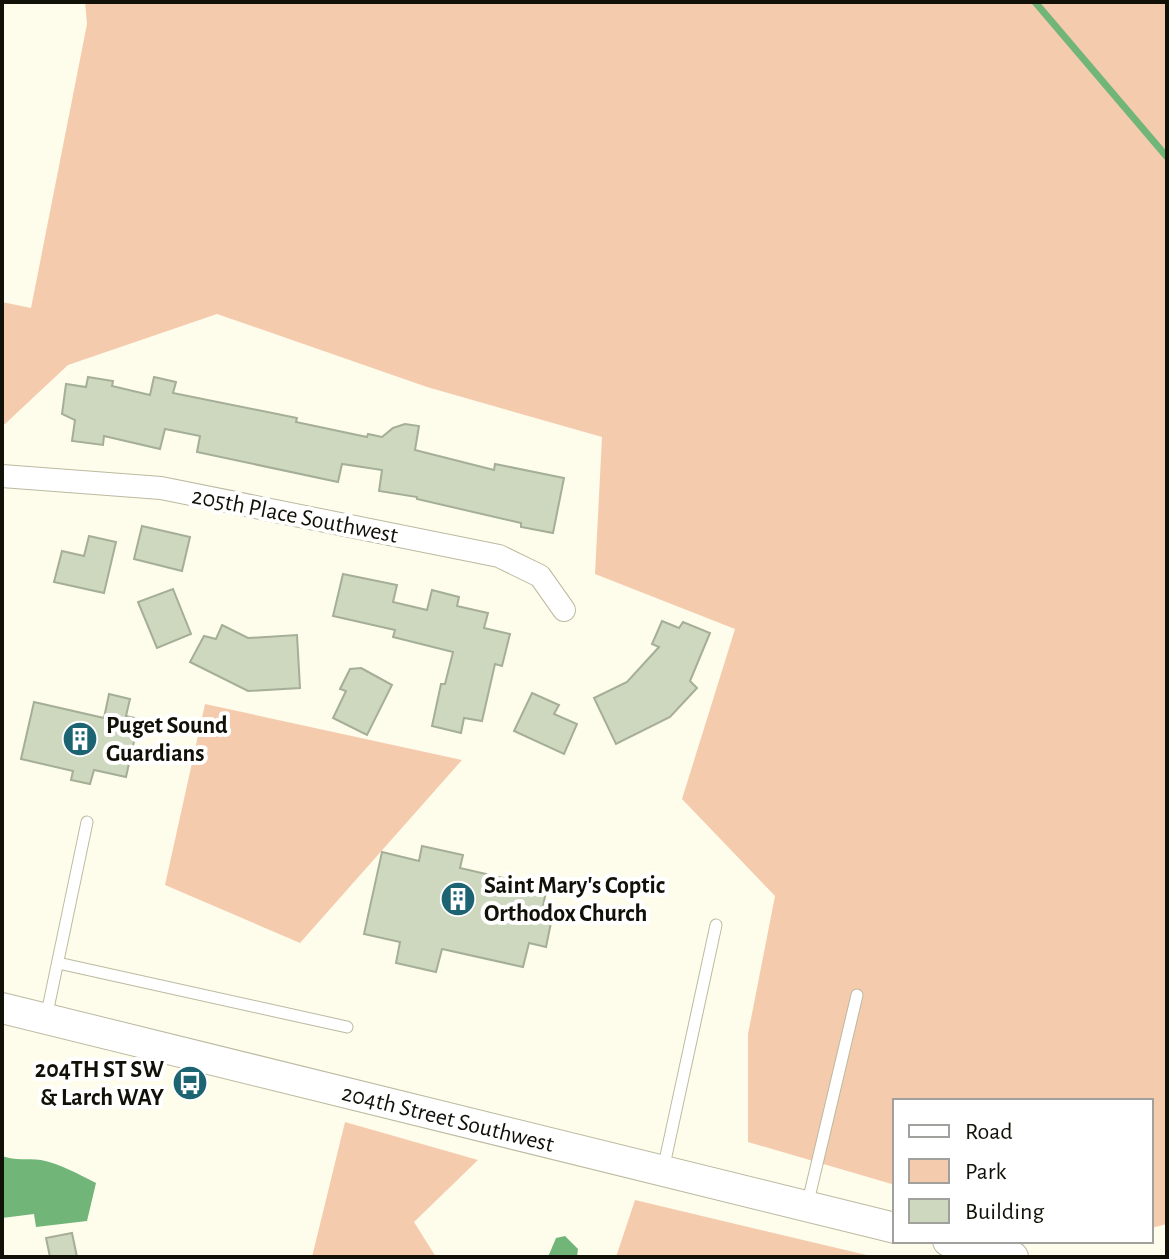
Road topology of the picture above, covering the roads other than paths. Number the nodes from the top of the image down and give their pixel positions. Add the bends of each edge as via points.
1 (2, 476) edge
2 (564, 610) dead end
3 (87, 822) dead end
4 (716, 925) dead end
5 (58, 963) junction
6 (857, 995) dead end
7 (2, 1008) edge
8 (46, 1018) junction
9 (347, 1027) dead end
10 (663, 1171) junction
11 (807, 1206) junction
12 (893, 1228) edge
13 (956, 1243) edge
14 (1013, 1257) edge

1 - 2 street, 205th Place Southwest via 161,488 499,556 540,576
3 - 5 lane
4 - 10 lane
5 - 8 lane
5 - 9 lane
6 - 11 lane
7 - 8 street, 204th Street Southwest
8 - 10 street, 204th Street Southwest
10 - 11 street, 204th Street Southwest
11 - 12 street, 204th Street Southwest
13 - 14 street

